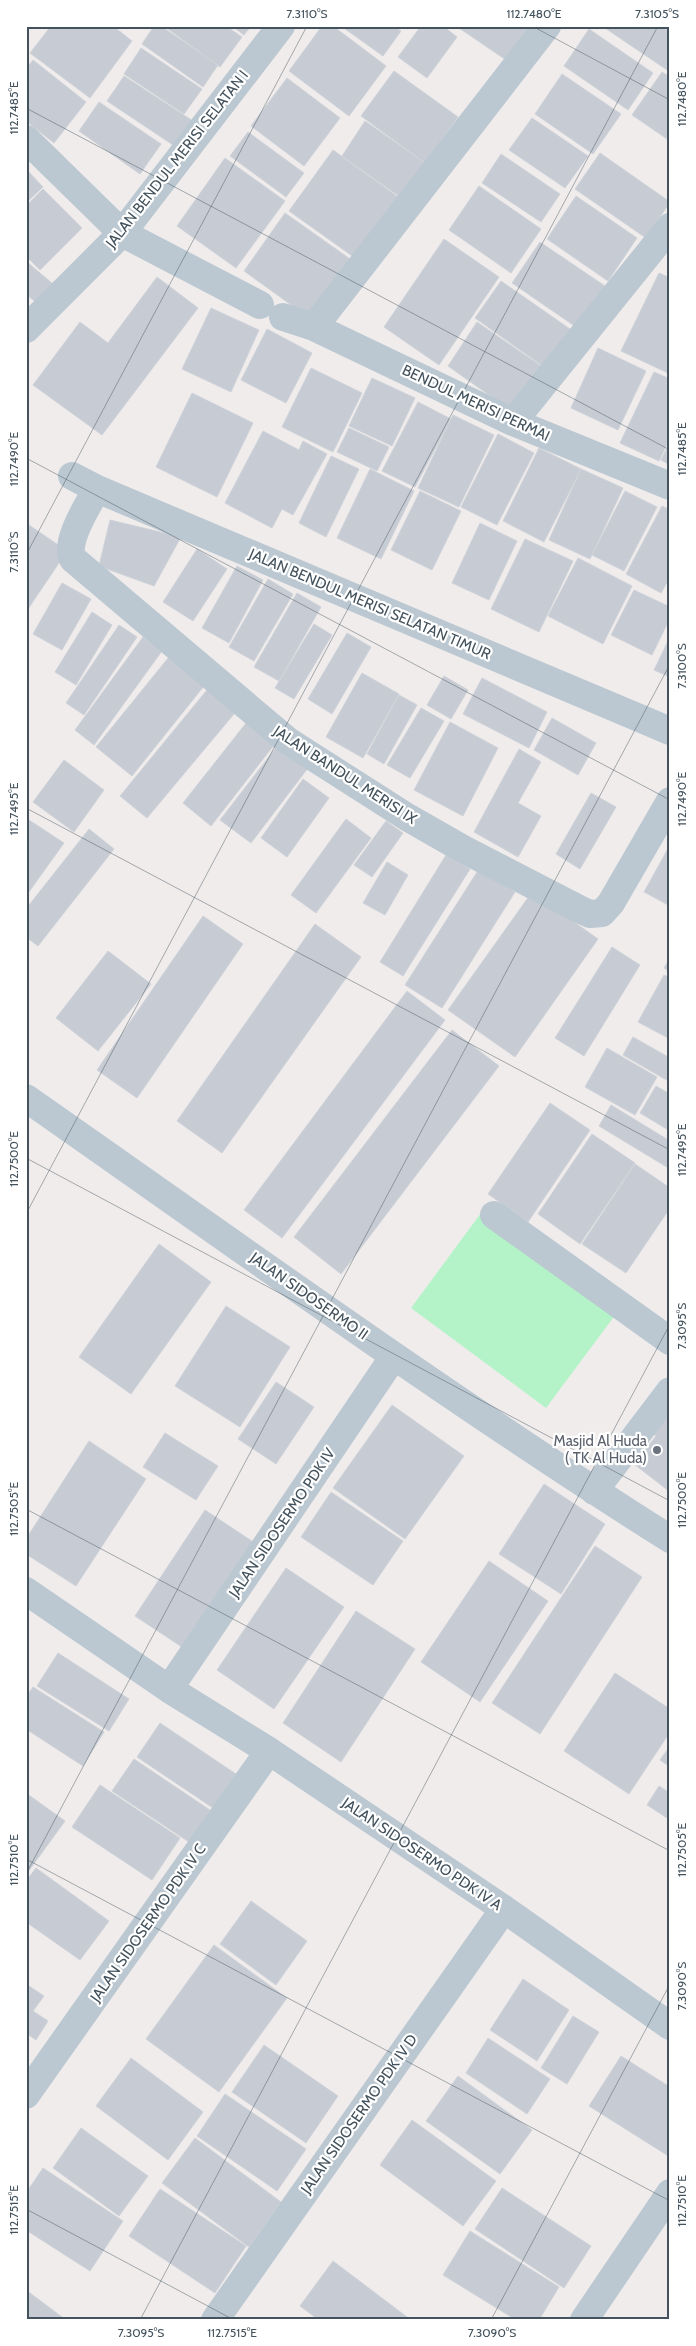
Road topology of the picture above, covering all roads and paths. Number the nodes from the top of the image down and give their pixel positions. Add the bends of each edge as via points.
1 (281, 26) edge
2 (546, 26) edge
3 (26, 139) edge
4 (670, 227) edge
5 (122, 233) junction
6 (661, 252) edge
7 (314, 327) junction
8 (26, 329) edge
9 (514, 422) junction
10 (72, 476) dead end
11 (670, 486) edge
12 (87, 508) junction
13 (670, 731) edge
14 (670, 801) edge
15 (26, 1098) edge
16 (494, 1216) dead end
17 (670, 1341) edge
18 (394, 1356) junction
19 (670, 1391) edge
20 (594, 1491) junction
21 (670, 1539) edge
22 (30, 1600) edge
23 (170, 1689) junction
24 (269, 1750) junction
25 (504, 1908) junction
26 (670, 2026) edge
27 (26, 2095) edge
28 (670, 2193) edge
29 (215, 2320) edge
30 (584, 2320) edge

1 - 5 street, JALAN BENDUL MERISI SELATAN I
2 - 7 street
3 - 5 street, BENDUL MERISI PERMAI
4 - 6 street
5 - 7 street, BENDUL MERISI PERMAI via 272,311
5 - 8 street, JALAN BENDUL MERISI SELATAN I
6 - 9 street
7 - 9 street, BENDUL MERISI PERMAI
9 - 11 street, BENDUL MERISI PERMAI
10 - 12 street, JALAN BENDUL MERISI SELATAN TIMUR
12 - 13 street, JALAN BENDUL MERISI SELATAN TIMUR
12 - 14 street, JALAN BANDUL MERISI IX via 70,546 73,559 288,741 447,840 581,910 590,914 602,913 612,903
15 - 18 street, JALAN SIDOSERMO II
16 - 17 street
18 - 20 street, JALAN SIDOSERMO II
18 - 23 street, JALAN SIDOSERMO PDK IV
19 - 20 street
20 - 21 street, JALAN SIDOSERMO II
22 - 23 street, JALAN SIDOSERMO PDK IV A
23 - 24 street, JALAN SIDOSERMO PDK IV A
24 - 25 street, JALAN SIDOSERMO PDK IV A
24 - 27 street, JALAN SIDOSERMO PDK IV C
25 - 26 street, JALAN SIDOSERMO PDK IV A
25 - 29 street, JALAN SIDOSERMO PDK IV D
28 - 30 street

